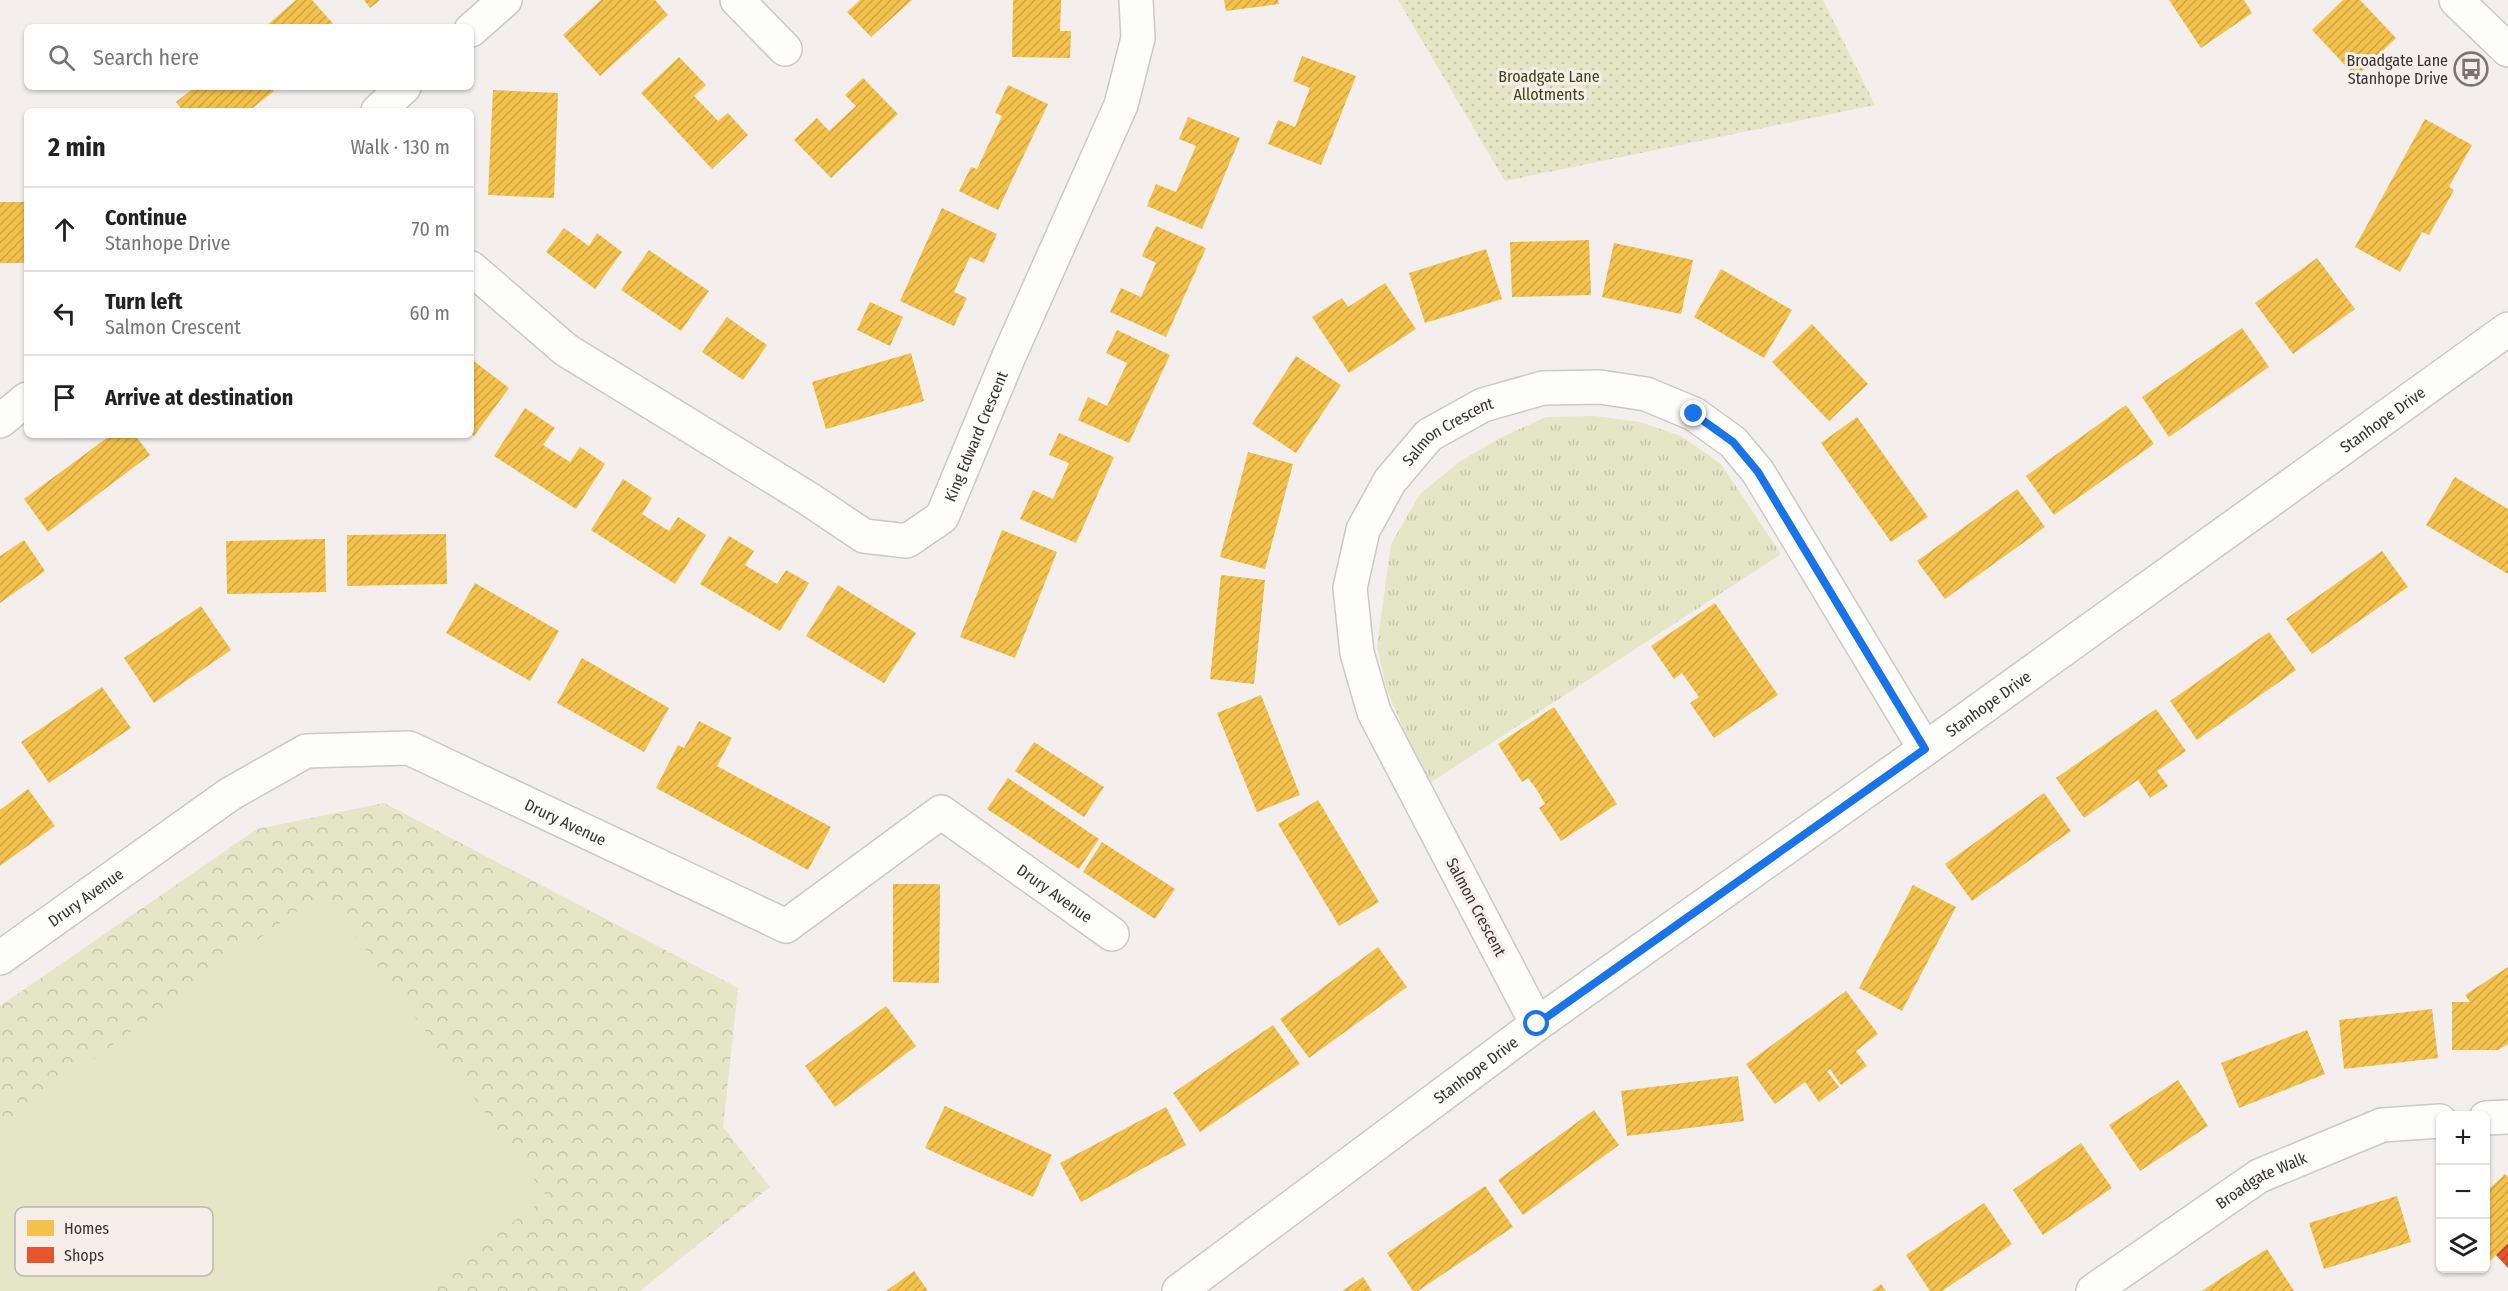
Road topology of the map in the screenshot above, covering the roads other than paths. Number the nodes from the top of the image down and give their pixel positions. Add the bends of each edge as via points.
1 (505, 0) edge
2 (736, 0) edge
3 (1136, 0) edge
4 (2456, 0) edge
5 (474, 27) edge
6 (784, 49) dead end
7 (2508, 50) edge
8 (401, 90) edge
9 (381, 108) edge
10 (474, 271) edge
11 (2508, 329) edge
12 (24, 401) edge
13 (0, 421) edge
14 (1925, 749) junction
15 (1112, 934) dead end
16 (0, 958) edge
17 (1537, 1024) junction
18 (2508, 1117) edge
19 (2490, 1119) edge
20 (2436, 1121) edge
21 (2100, 1289) edge
22 (1179, 1291) edge

1 - 5 street
2 - 6 street
3 - 10 street, King Edward Crescent via 1138,38 1121,105 942,517 907,541 864,536 566,350
4 - 7 street
8 - 9 street
11 - 14 street, Stanhope Drive
12 - 13 street
14 - 17 street, Stanhope Drive
14 - 17 street, Salmon Crescent via 1758,472 1733,442 1694,414 1646,394 1600,387 1543,388 1484,405 1429,435 1390,481 1363,530 1350,588 1358,653 1374,712
15 - 16 street, Drury Avenue via 941,812 786,926 409,748 306,751 230,794
17 - 22 street, Stanhope Drive
18 - 19 street
20 - 21 street, Broadgate Walk via 2382,1125 2259,1176

